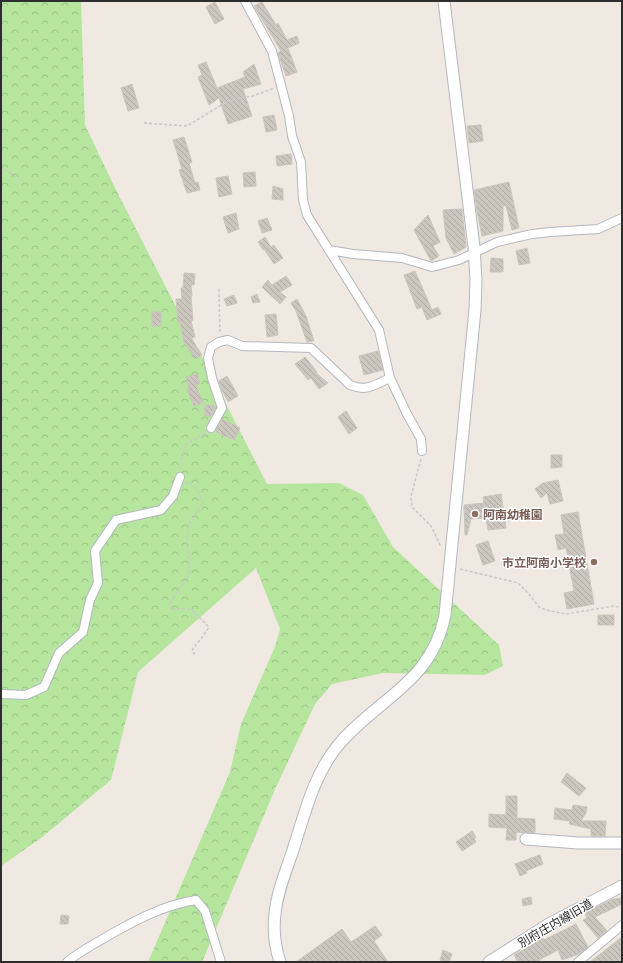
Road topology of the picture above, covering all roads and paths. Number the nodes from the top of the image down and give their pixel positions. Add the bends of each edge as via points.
1 (245, 1) edge
2 (444, 1) edge
3 (281, 85) junction
4 (144, 123) dead end
5 (1, 167) edge
6 (24, 182) dead end
7 (622, 218) edge
8 (329, 250) junction
9 (474, 253) junction
10 (218, 289) dead end
11 (220, 342) junction
12 (390, 378) junction
13 (211, 428) joint
14 (422, 451) joint
15 (180, 477) junction
16 (443, 550) dead end
17 (459, 568) dead end
18 (622, 608) edge
19 (196, 656) dead end
20 (1, 694) edge
21 (526, 839) dead end
22 (622, 843) edge
23 (622, 886) edge
24 (622, 925) edge
25 (68, 962) edge
26 (221, 962) edge
27 (280, 962) edge
28 (489, 962) edge
29 (578, 962) edge

1 - 3 street via 272,51
2 - 9 street
3 - 4 path via 253,96 228,101 187,126
3 - 8 street via 292,136 301,162 304,207
5 - 6 path
7 - 9 street via 598,229 532,234 497,242
8 - 9 street via 402,258 432,267
8 - 12 street via 379,330
9 - 27 street via 472,348 448,593 441,630 433,650 422,666 406,684 347,735 321,770 276,904 274,933
10 - 11 path
11 - 12 street via 228,340 242,346 311,348 350,385 357,388 365,389
11 - 13 street via 211,347 208,358 222,408
12 - 14 street via 421,439
13 - 15 path via 204,435 186,444
14 - 16 path via 413,489 412,507 434,530
15 - 19 path via 196,488 203,503 194,515 188,530 188,576 170,605 171,609 193,611 209,627 193,648
15 - 20 street via 173,496 161,510 116,520 95,551 98,583 90,600 83,632 59,653 44,687 26,695
17 - 18 path via 518,583 539,607 546,610 566,614 614,606
21 - 22 street
23 - 28 street, 別府庄内線旧道 via 549,924
24 - 29 street
25 - 26 street via 119,929 167,907 196,900 205,911

